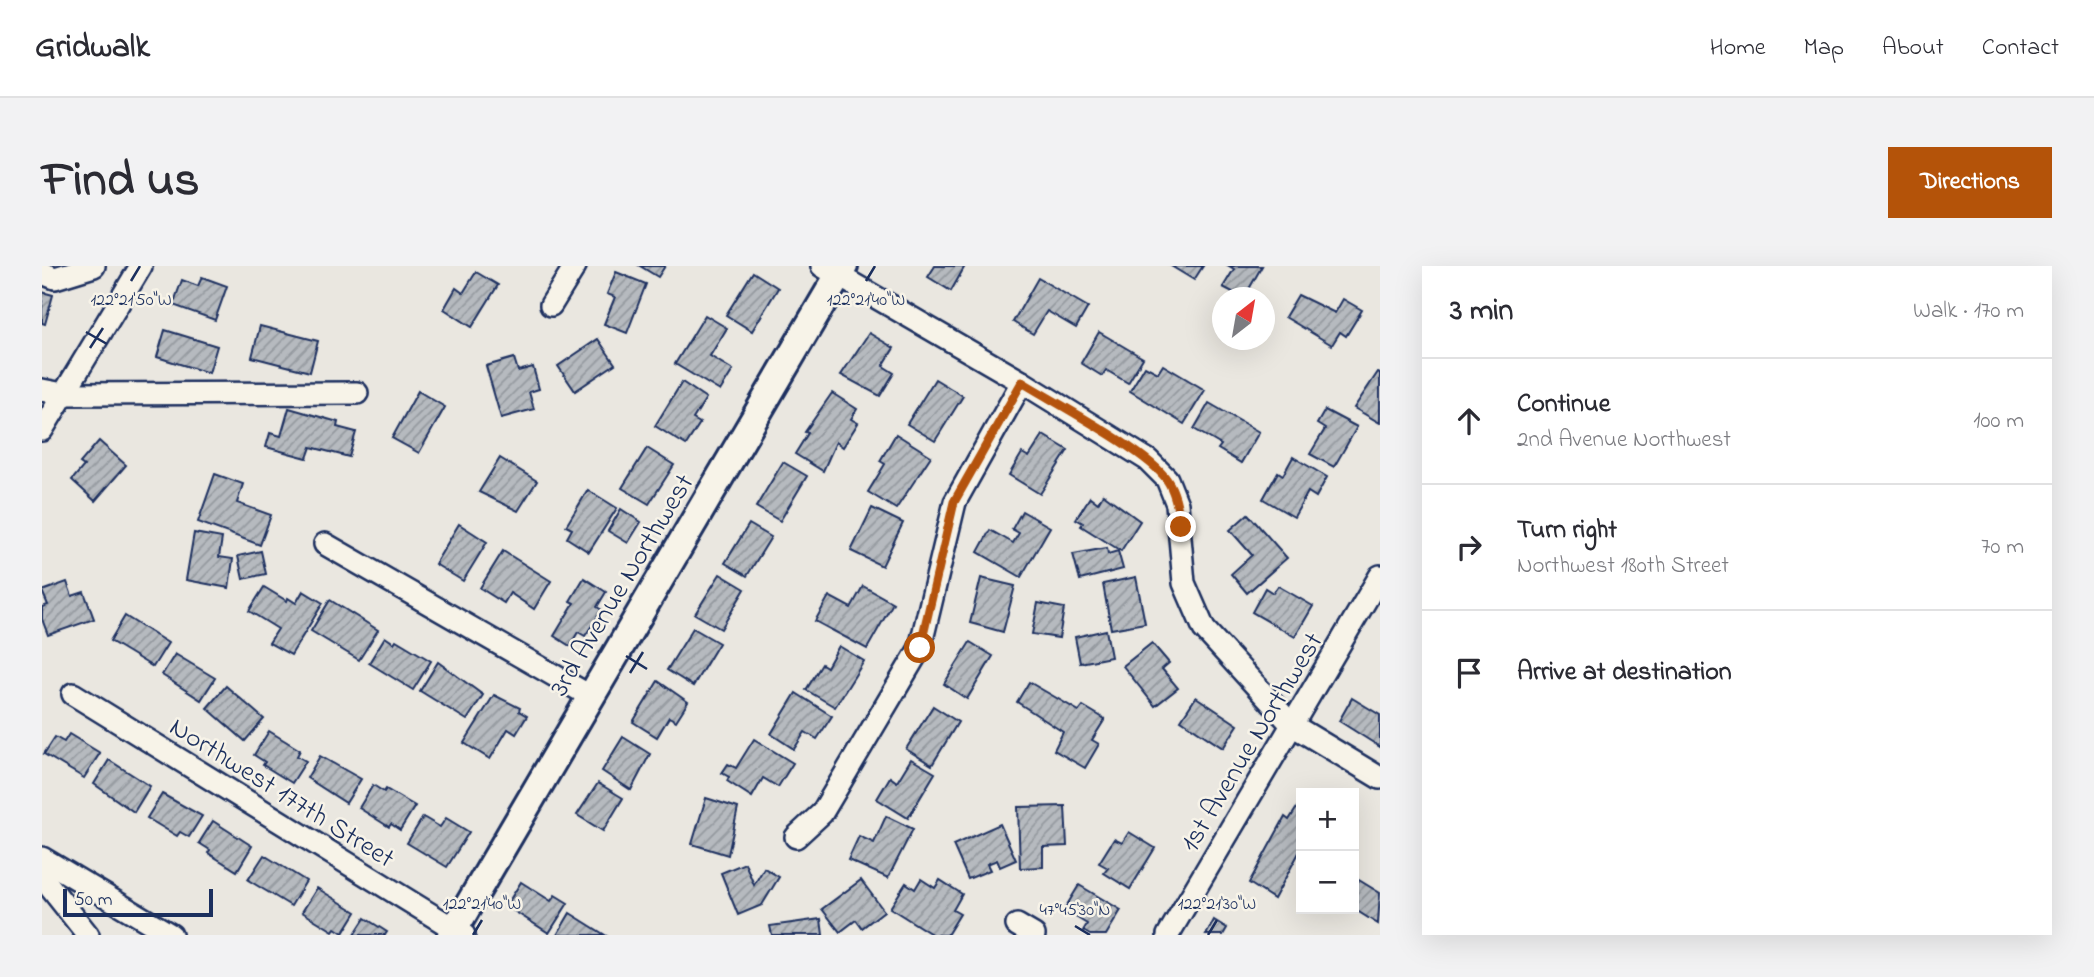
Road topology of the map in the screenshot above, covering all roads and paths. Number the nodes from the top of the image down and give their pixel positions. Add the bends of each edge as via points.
1 (94, 266) edge
2 (575, 266) edge
3 (138, 267) edge
4 (835, 269) edge
5 (42, 273) edge
6 (551, 305) dead end
7 (1022, 382) junction
8 (42, 390) edge
9 (357, 393) dead end
10 (63, 394) junction
11 (42, 430) edge
12 (325, 544) dead end
13 (1380, 576) edge
14 (73, 694) dead end
15 (590, 696) junction
16 (1292, 725) junction
17 (1380, 778) edge
18 (796, 836) dead end
19 (42, 858) edge
20 (42, 877) edge
21 (456, 933) edge
22 (88, 935) edge
23 (171, 935) edge
24 (1168, 935) edge

1 - 5 street via 55,278
2 - 6 street
3 - 10 street
4 - 7 street
4 - 15 street, 3rd Avenue Northwest
7 - 16 street via 1148,460 1167,479 1181,527 1184,583 1204,629
7 - 18 street via 954,502 920,648 822,813
8 - 10 street
9 - 10 street
10 - 11 street
12 - 15 street
13 - 16 street, 1st Avenue Northwest
14 - 21 street, Northwest 177th Street
15 - 21 street, 3rd Avenue Northwest
16 - 17 street
16 - 24 street, 1st Avenue Northwest
19 - 23 street
20 - 22 street

